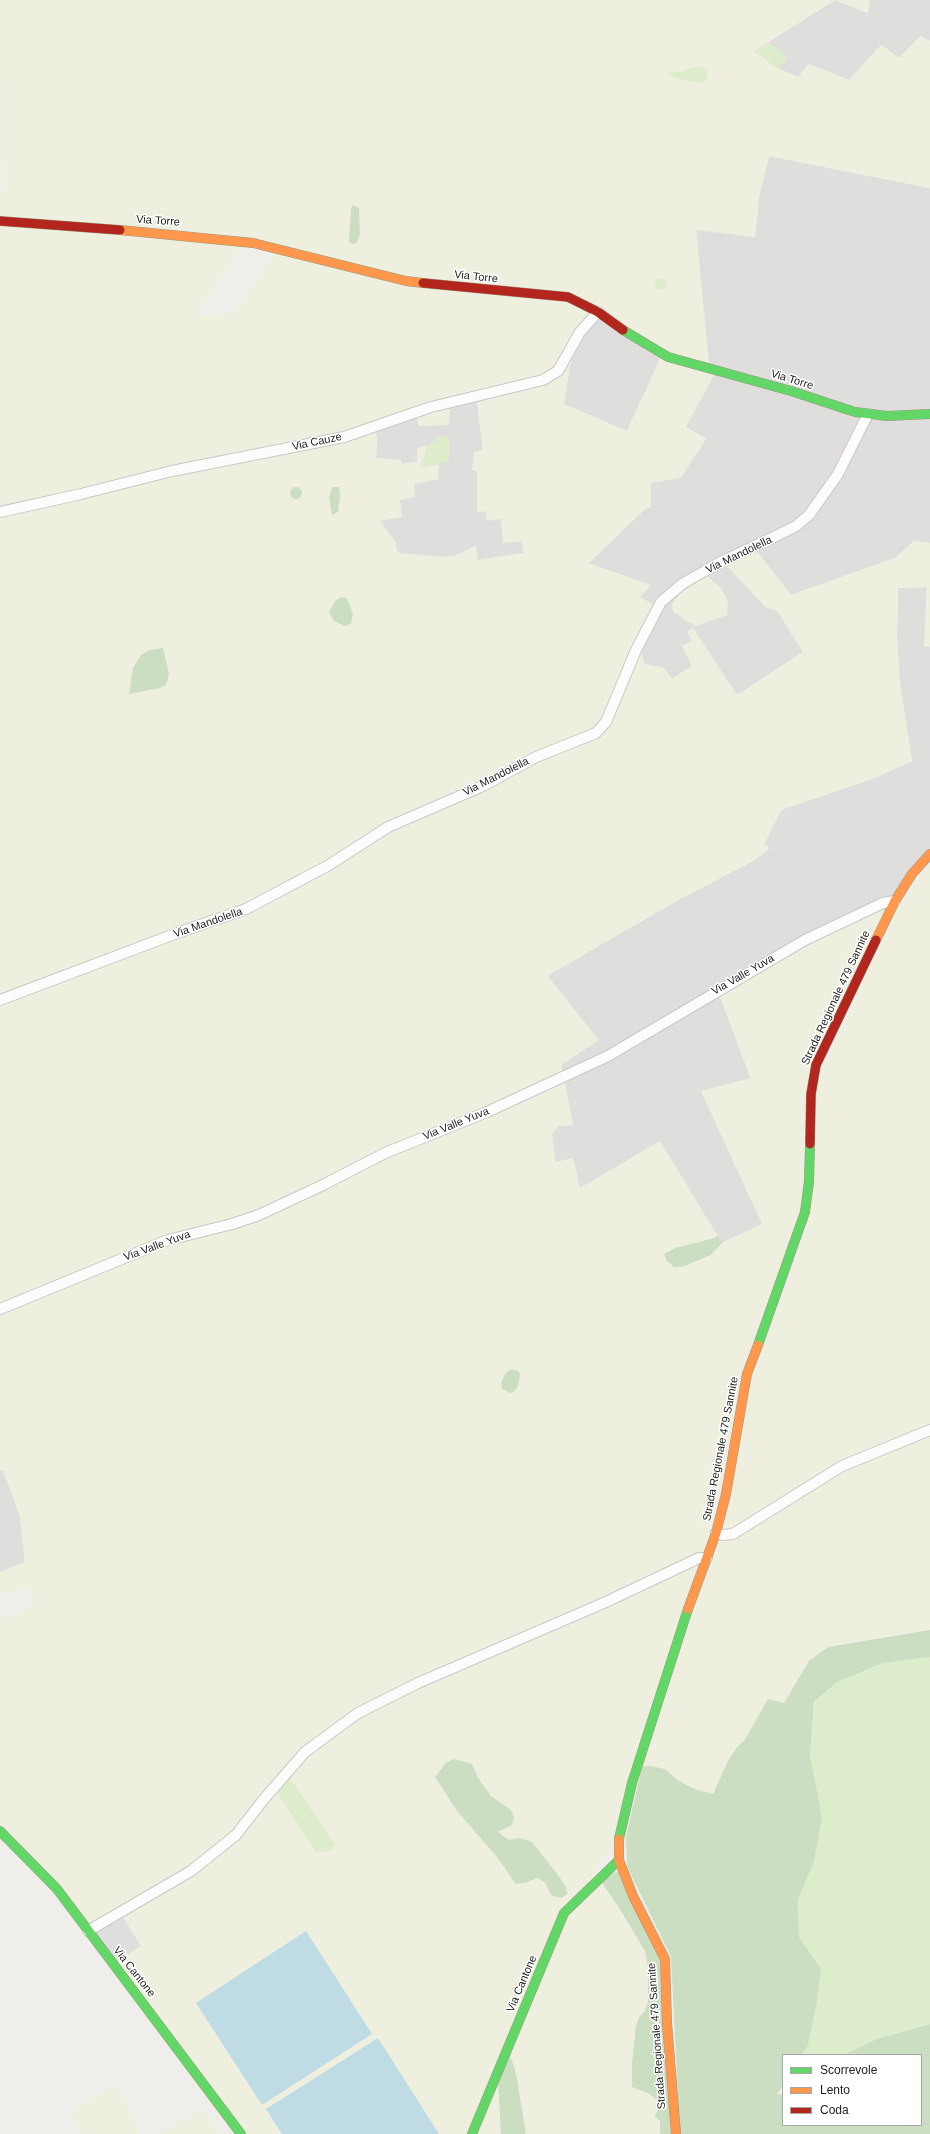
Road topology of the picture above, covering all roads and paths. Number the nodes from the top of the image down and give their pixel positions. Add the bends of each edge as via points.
1 (0, 221) edge
2 (598, 312) junction
3 (868, 414) junction
4 (930, 414) edge
5 (0, 512) edge
6 (930, 854) edge
7 (895, 901) junction
8 (0, 1000) edge
9 (0, 1309) edge
10 (930, 1430) edge
11 (716, 1533) junction
12 (707, 1558) junction
13 (0, 1831) edge
14 (619, 1860) junction
15 (88, 1931) junction
16 (241, 2134) edge
17 (472, 2134) edge
18 (676, 2134) edge

1 - 2 main road, Via Torre via 253,243 406,281 568,297
2 - 3 main road, Via Torre via 644,344 668,357
2 - 5 street, Via Cauze via 580,332 558,371 543,380 431,407 344,437 172,471
3 - 4 main road, Via Torre
3 - 8 street, Via Mandolella via 838,474 809,515 790,529 703,572 677,588 661,602 636,650 601,730 536,756 483,786 388,827 329,864 246,909
6 - 7 main road, Strada Regionale 479 Sannite via 912,874
7 - 9 street, Via Valle Yuva via 883,903 806,940 608,1056 487,1112 385,1153 259,1215 168,1240
7 - 11 main road, Strada Regionale 479 Sannite via 816,1065 811,1094 809,1181 805,1212 747,1374 726,1494
10 - 11 street via 842,1466 733,1534
11 - 12 main road, Strada Regionale 479 Sannite
12 - 14 main road, Strada Regionale 479 Sannite via 685,1617 632,1783 619,1836
12 - 15 street via 699,1558 358,1712 305,1752 236,1835 191,1872
13 - 15 main road, Via Cantone via 57,1889
14 - 17 main road, Via Cantone via 564,1913
14 - 18 main road, Strada Regionale 479 Sannite via 633,1896 665,1959 667,2023
15 - 16 main road, Via Cantone

